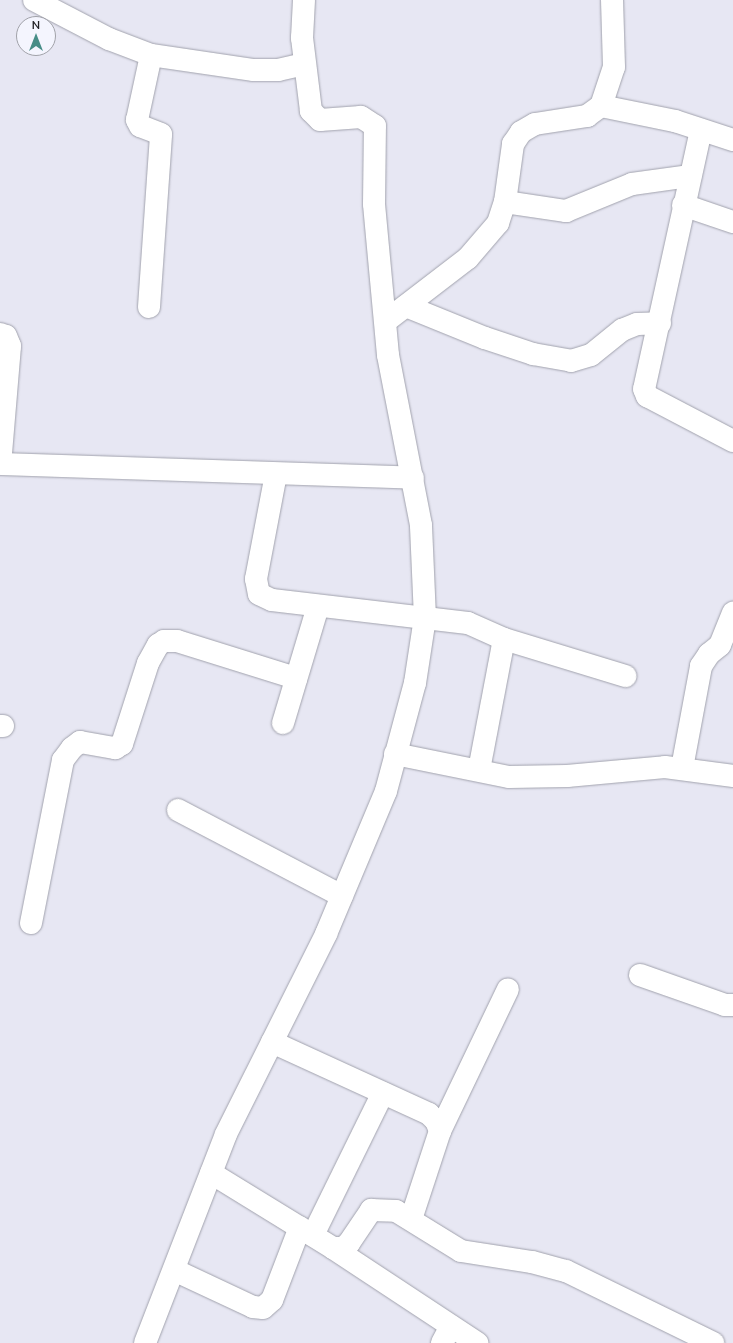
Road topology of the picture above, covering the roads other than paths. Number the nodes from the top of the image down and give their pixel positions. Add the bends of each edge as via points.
1 (34, 0) edge
2 (304, 0) edge
3 (612, 0) edge
4 (151, 55) junction
5 (292, 67) junction
6 (601, 106) junction
7 (701, 130) junction
8 (733, 140) edge
9 (690, 176) junction
10 (505, 202) junction
11 (683, 205) junction
12 (733, 222) edge
13 (406, 306) junction
14 (149, 307) dead end
15 (386, 321) junction
16 (660, 323) junction
17 (0, 334) edge
18 (733, 441) edge
19 (0, 464) edge
20 (276, 474) junction
21 (413, 478) junction
22 (318, 606) junction
23 (733, 613) edge
24 (425, 618) junction
25 (504, 639) junction
26 (624, 676) dead end
27 (296, 678) junction
28 (283, 723) dead end
29 (395, 754) junction
30 (682, 768) junction
31 (480, 770) junction
32 (733, 776) edge
33 (178, 810) dead end
34 (328, 889) junction
35 (31, 923) dead end
36 (640, 975) dead end
37 (508, 989) dead end
38 (733, 1005) edge
39 (272, 1042) junction
40 (383, 1093) junction
41 (440, 1131) junction
42 (211, 1173) junction
43 (411, 1219) junction
44 (307, 1231) junction
45 (333, 1248) junction
46 (174, 1270) junction
47 (447, 1334) edge
48 (145, 1343) edge
49 (477, 1343) edge
50 (713, 1343) edge

1 - 4 street via 109,39
2 - 5 street via 302,38
3 - 6 street via 614,67
4 - 5 street via 254,70
4 - 14 street via 138,120 140,126 161,134
5 - 15 street via 311,111 320,120 361,117 375,126 374,204
6 - 7 street
6 - 10 street via 587,116 534,124 521,132 513,144
7 - 8 street
7 - 9 street
9 - 10 street via 632,184 566,211
9 - 11 street
10 - 13 street via 498,223 485,242
11 - 12 street
11 - 16 street
13 - 15 street
13 - 16 street via 485,338 534,354 570,361 591,355 622,330 637,324
15 - 21 street via 395,397
16 - 18 street via 644,389 647,396
17 - 19 street via 6,336 10,346
19 - 20 street
20 - 21 street
20 - 22 street via 256,588 259,594 272,600
21 - 24 street via 422,533
22 - 24 street
22 - 27 street
23 - 30 street via 720,645 709,654 701,666
24 - 25 street via 453,620 479,626
24 - 29 street via 416,684
25 - 26 street
25 - 31 street
27 - 28 street
27 - 35 street via 177,641 164,641 158,645 148,663 122,744 115,748 80,742 63,760
29 - 31 street
29 - 34 street via 386,791
30 - 31 street via 634,768 536,778 509,777
30 - 32 street
33 - 34 street
34 - 39 street via 326,934
36 - 38 street via 725,1005
37 - 41 street
39 - 40 street
39 - 42 street via 226,1134
40 - 41 street via 429,1114
40 - 44 street
41 - 43 street
42 - 44 street
42 - 46 street
43 - 45 street via 396,1211 371,1210 349,1243 343,1248
43 - 50 street via 462,1251 532,1262 566,1271
44 - 45 street
44 - 46 street via 272,1300 263,1308 253,1307
45 - 47 street
46 - 48 street
47 - 49 street

